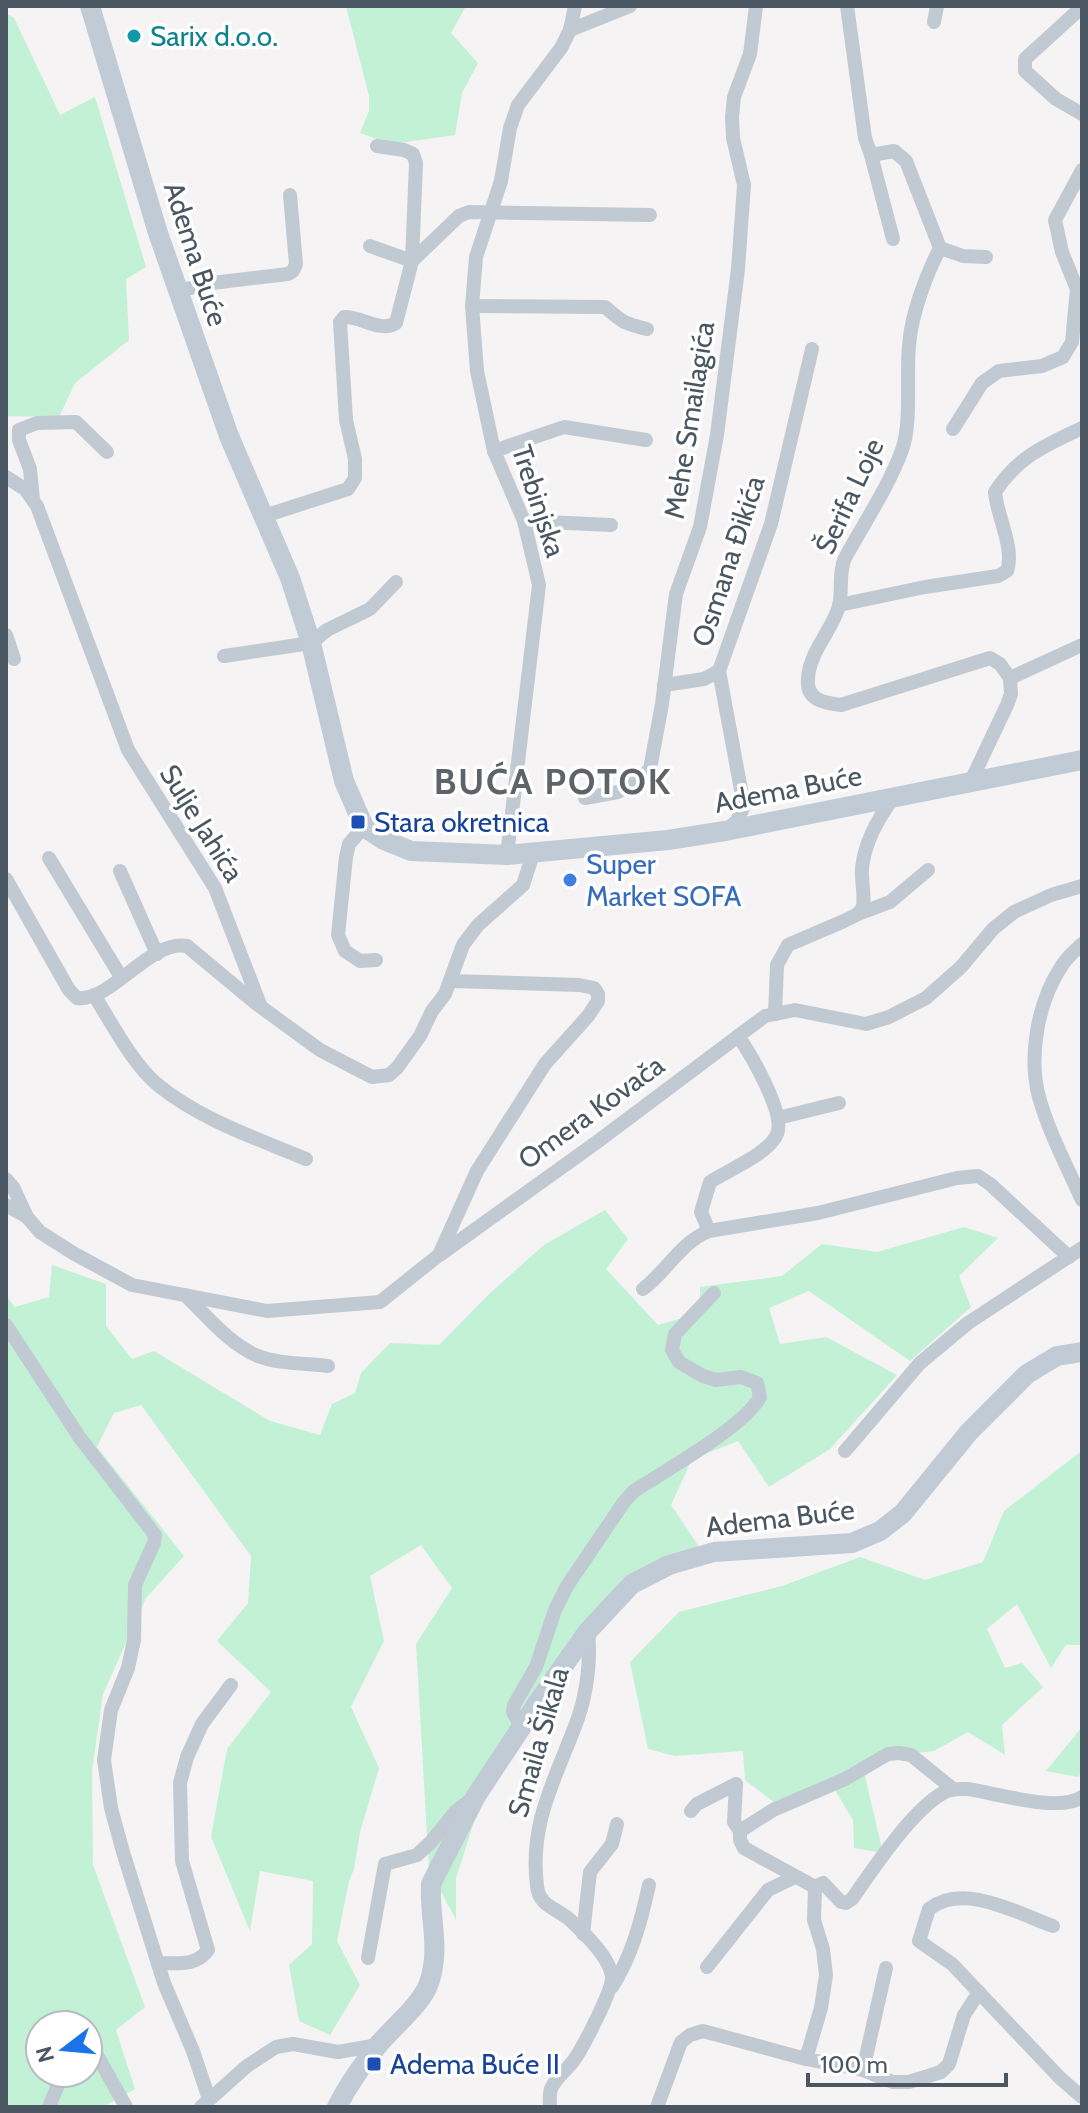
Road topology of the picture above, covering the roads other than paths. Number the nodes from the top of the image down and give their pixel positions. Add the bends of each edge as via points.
1 (90, 6) edge
2 (575, 6) edge
3 (630, 6) edge
4 (756, 6) edge
5 (847, 6) edge
6 (937, 6) edge
7 (1082, 7) edge
8 (934, 22) dead end
9 (570, 30) junction
10 (1082, 114) edge
11 (377, 146) dead end
12 (871, 155) junction
13 (1082, 170) edge
14 (290, 195) dead end
15 (490, 214) junction
16 (650, 215) dead end
17 (893, 239) dead end
18 (370, 246) dead end
19 (940, 248) junction
20 (986, 257) dead end
21 (412, 261) junction
22 (178, 291) junction
23 (472, 306) junction
24 (647, 329) dead end
25 (812, 349) dead end
26 (1082, 428) edge
27 (953, 429) dead end
28 (646, 440) dead end
29 (494, 451) junction
30 (107, 452) dead end
31 (6, 477) edge
32 (33, 500) junction
33 (261, 517) junction
34 (524, 521) junction
35 (611, 525) dead end
36 (396, 582) dead end
37 (839, 605) junction
38 (6, 635) edge
39 (311, 643) junction
40 (1082, 645) edge
41 (224, 656) dead end
42 (14, 659) dead end
43 (719, 671) junction
44 (1010, 678) junction
45 (664, 685) junction
46 (1082, 760) edge
47 (971, 781) junction
48 (894, 797) junction
49 (585, 798) dead end
50 (364, 827) junction
51 (725, 831) junction
52 (533, 854) junction
53 (507, 855) junction
54 (49, 858) dead end
55 (928, 870) dead end
56 (120, 871) dead end
57 (6, 879) edge
58 (1082, 886) edge
59 (858, 914) junction
60 (1082, 944) edge
61 (157, 954) junction
62 (376, 960) dead end
63 (121, 977) junction
64 (451, 981) junction
65 (94, 995) junction
66 (261, 1007) junction
67 (775, 1014) junction
68 (738, 1036) junction
69 (839, 1103) dead end
70 (778, 1118) junction
71 (306, 1159) dead end
72 (6, 1179) edge
73 (1082, 1200) edge
74 (6, 1205) edge
75 (27, 1217) junction
76 (709, 1231) junction
77 (1082, 1248) edge
78 (439, 1255) junction
79 (1069, 1257) junction
80 (643, 1289) dead end
81 (714, 1293) dead end
82 (185, 1295) junction
83 (6, 1325) edge
84 (1082, 1352) edge
85 (328, 1366) dead end
86 (845, 1451) dead end
87 (588, 1631) junction
88 (231, 1685) dead end
89 (522, 1728) junction
90 (953, 1789) junction
91 (476, 1796) junction
92 (1079, 1803) edge
93 (691, 1811) dead end
94 (617, 1824) dead end
95 (740, 1831) junction
96 (795, 1877) junction
97 (649, 1885) dead end
98 (815, 1887) junction
99 (1053, 1926) dead end
100 (583, 1934) junction
101 (368, 1958) dead end
102 (158, 1963) junction
103 (707, 1967) dead end
104 (886, 1968) dead end
105 (609, 1991) junction
106 (979, 1992) junction
107 (378, 2045) junction
108 (806, 2059) junction
109 (104, 2068) edge
110 (863, 2070) junction
111 (1082, 2097) edge
112 (205, 2103) edge
113 (126, 2107) edge
114 (337, 2107) edge
115 (550, 2107) edge
116 (657, 2107) edge

1 - 22 street, Adema Buće
2 - 9 street, Trebinjska
3 - 9 street
4 - 45 street, Mehe Smailagića via 750,54 732,117 744,185 717,435 700,527 676,594
5 - 12 street
6 - 8 street
7 - 10 street via 1025,59 1025,71
9 - 15 street, Trebinjska via 518,105
11 - 21 street via 404,150 416,163
12 - 17 street
12 - 19 street via 894,151 906,161
13 - 27 street via 1055,220 1077,289 1072,342 1063,357 1042,366 999,371 982,383
14 - 22 street via 293,271
15 - 16 street
15 - 21 street via 459,216
15 - 23 street, Trebinjska via 476,257
18 - 21 street
19 - 20 street
19 - 37 street, Šerifa Loje via 927,273 909,344 903,448 846,557
21 - 33 street via 396,323 385,327 350,317 340,322 355,478 348,489
22 - 33 street, Adema Buće
23 - 24 street via 605,307 624,323
23 - 29 street, Trebinjska via 477,371
25 - 43 street, Osmana Đikića via 771,524
26 - 37 street via 1042,446 995,492 1010,561 1007,571
28 - 29 street via 564,427
29 - 34 street, Trebinjska
30 - 32 street via 76,422 37,423 19,430
31 - 32 street, Sulje Jahića
32 - 66 street, Sulje Jahića via 128,750 215,888
33 - 39 street, Adema Buće via 290,578
34 - 35 street
34 - 53 street, Trebinjska via 539,585
36 - 39 street via 370,609
37 - 44 street, Šerifa Loje via 807,682 822,703 841,705 990,658
38 - 42 street
39 - 41 street
39 - 50 street, Adema Buće via 344,781
40 - 44 street
43 - 45 street via 704,679
43 - 51 street, Osmana Đikića via 744,806
44 - 47 street via 1007,705
45 - 49 street, Mehe Smailagića via 650,769 618,792
46 - 47 street, Adema Buće
47 - 48 street, Adema Buće
48 - 51 street, Adema Buće
48 - 59 street via 871,834
50 - 53 street, Adema Buće via 411,851
50 - 62 street via 349,844 338,935 345,951 360,961
51 - 52 street, Adema Buće
52 - 53 street, Adema Buće
52 - 64 street via 523,885 463,945
54 - 63 street
55 - 59 street via 890,902
56 - 61 street
57 - 65 street via 72,995
58 - 67 street, Omera Kovača via 1014,912 926,998 889,1017 866,1024 795,1010
59 - 67 street via 788,945 777,965
60 - 73 street via 1062,965 1044,999 1034,1059 1054,1141
61 - 63 street
61 - 66 street via 178,944 187,946
63 - 65 street
64 - 66 street via 407,1057 379,1078 320,1050
64 - 78 street via 579,985 594,988 598,1001 545,1064 477,1171
65 - 71 street via 157,1084 233,1129
67 - 68 street, Omera Kovača
68 - 70 street via 757,1063
68 - 78 street, Omera Kovača
69 - 70 street
70 - 76 street via 778,1133 767,1146 710,1182 701,1212
72 - 75 street
74 - 75 street
75 - 82 street, Omera Kovača via 40,1232 107,1274 132,1285
76 - 79 street via 818,1213 978,1176
76 - 80 street via 687,1242
77 - 79 street
78 - 82 street, Omera Kovača via 380,1302 267,1311
79 - 86 street via 968,1323 920,1363
81 - 89 street via 675,1334 672,1350 679,1362 703,1376 757,1383 760,1397 734,1425 624,1502 555,1610 536,1667 514,1705
82 - 85 street via 241,1347 260,1357
83 - 102 street via 80,1438 155,1535 135,1585 134,1640 111,1710 104,1760 111,1808
84 - 87 street, Adema Buće via 1057,1356 1027,1374 969,1432 903,1513 880,1531 852,1543 714,1552 669,1565 632,1584
87 - 89 street, Adema Buće
87 - 100 street, Smaila Šikala via 590,1652 578,1719 549,1787 538,1832 536,1884 546,1905
88 - 102 street via 202,1724 180,1783 182,1861 208,1950 190,1963
89 - 91 street, Adema Buće
90 - 92 street
90 - 95 street via 911,1755 888,1754
90 - 98 street via 913,1819 852,1899 841,1902 823,1883
91 - 101 street, Adema Buće via 417,1855 385,1864
91 - 107 street, Adema Buće via 431,1884 436,1939 429,1985
93 - 95 street via 736,1784 734,1822
94 - 100 street via 612,1844 590,1872
95 - 96 street via 744,1848
96 - 98 street
96 - 103 street via 768,1890
97 - 105 street via 623,1971
98 - 108 street via 814,1920 826,1975
99 - 106 street via 969,1896 929,1909 919,1941
100 - 105 street, Smaila Šikala via 607,1963
102 - 112 street
104 - 110 street
105 - 115 street via 575,2060 550,2089
106 - 110 street via 941,2072 893,2082
106 - 111 street
107 - 112 street via 338,2052 293,2044 276,2047
107 - 114 street, Adema Buće
108 - 110 street
108 - 116 street via 715,2033 690,2035 681,2042
109 - 113 street

